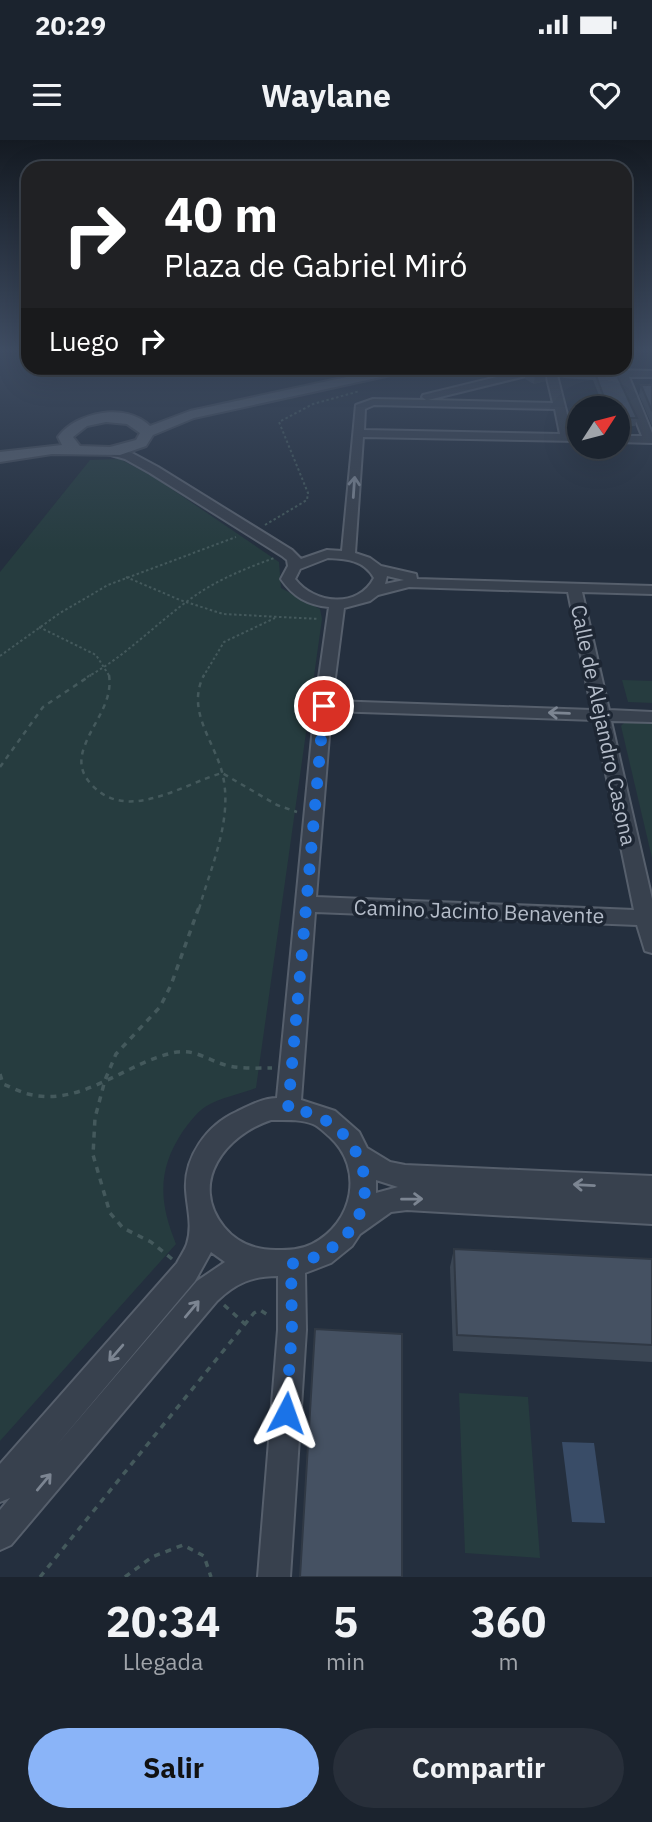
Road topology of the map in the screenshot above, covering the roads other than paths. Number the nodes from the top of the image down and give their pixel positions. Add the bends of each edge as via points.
1 (175, 415) edge
2 (192, 415) edge
3 (359, 415) edge
4 (640, 415) edge
5 (133, 421) junction
6 (68, 432) junction
7 (358, 433) junction
8 (145, 438) junction
9 (567, 438) edge
10 (630, 439) edge
11 (650, 440) edge
12 (80, 451) junction
13 (110, 453) junction
14 (0, 457) edge
15 (256, 528) junction
16 (348, 555) junction
17 (317, 556) junction
18 (291, 559) junction
19 (378, 570) junction
20 (652, 583) edge
21 (573, 588) junction
22 (652, 590) edge
23 (375, 591) junction
24 (335, 611) junction
25 (324, 706) junction
26 (601, 715) junction
27 (652, 717) edge
28 (306, 904) junction
29 (649, 918) edge
30 (652, 945) edge
31 (288, 1109) junction
32 (360, 1157) junction
33 (652, 1188) edge
34 (652, 1212) edge
35 (203, 1217) junction
36 (352, 1226) junction
37 (260, 1262) junction
38 (291, 1264) junction
39 (0, 1487) edge
40 (0, 1534) edge
41 (274, 1577) edge

1 - 5 main road
2 - 8 main road via 173,420
3 - 7 street
4 - 11 street
5 - 6 main road via 104,419
5 - 8 main road via 144,426
6 - 12 main road via 66,441
6 - 14 main road via 46,444
7 - 9 street
16 -> 7 street
8 - 13 main road
8 - 15 street via 147,453
10 - 11 street
12 - 13 main road
12 - 14 main road via 50,449
13 - 15 street via 128,456
15 - 17 street
15 - 18 street
16 - 17 street
16 - 19 street
17 - 18 street
18 - 24 street via 288,579 292,589
19 - 20 street via 407,577
19 - 23 street via 382,578
21 - 22 street
21 - 23 street via 409,583
21 - 26 street, Calle de Alejandro Casona
23 - 24 street
24 - 25 street
26 -> 25 street
25 - 28 street
26 - 27 street
26 - 29 street, Calle de Alejandro Casona
28 - 29 street, Camino Jacinto Benavente
28 - 31 street
29 - 30 street, Calle de Alejandro Casona
31 - 32 street via 327,1119 351,1141
31 - 35 street via 271,1108 248,1115 212,1143 198,1178
33 -> 32 street via 405,1177 385,1172
32 - 36 street via 365,1182 361,1210
36 -> 34 street via 386,1201 407,1198
35 - 37 street via 218,1241 247,1260
35 -> 39 street via 200,1247 186,1272
36 - 38 street via 340,1242 315,1258
37 - 38 street
40 -> 37 street via 207,1290 240,1266
38 - 41 street via 292,1330

